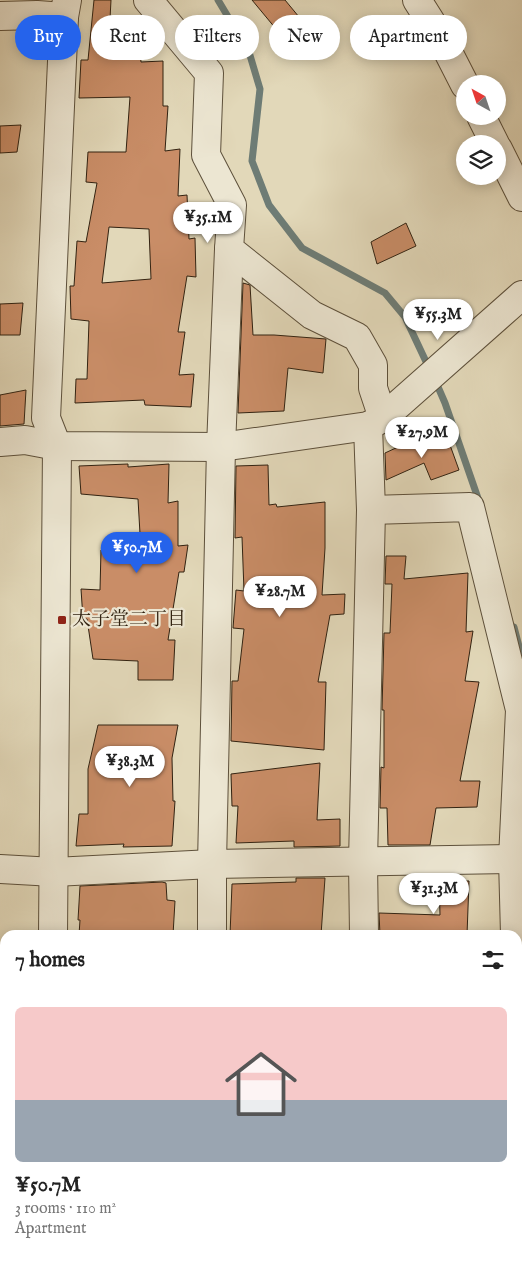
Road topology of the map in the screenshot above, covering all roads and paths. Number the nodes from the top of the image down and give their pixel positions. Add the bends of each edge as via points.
1 (148, 0) edge
2 (417, 0) edge
3 (66, 9) edge
4 (0, 16) edge
5 (460, 75) edge
6 (506, 165) edge
7 (522, 197) edge
8 (229, 249) junction
9 (522, 295) edge
10 (376, 422) junction
11 (0, 442) edge
12 (56, 446) junction
13 (221, 447) junction
14 (371, 510) junction
15 (513, 859) junction
16 (363, 862) junction
17 (212, 864) junction
18 (0, 869) edge
19 (54, 872) junction
20 (53, 930) edge
21 (212, 930) edge
22 (364, 930) edge
23 (515, 930) edge

1 - 8 street via 209,73 206,155 232,205
2 - 5 street
3 - 4 street via 37,15
3 - 12 street via 46,418
6 - 7 street
8 - 10 street via 312,315 357,337 373,365
8 - 13 street
9 - 10 street
10 - 13 street
10 - 14 street
11 - 12 street via 25,440
12 - 13 street
12 - 19 street
13 - 17 street
14 - 15 street via 470,507 520,710
14 - 16 street
15 - 16 street
15 - 23 street
16 - 17 street
16 - 22 street
17 - 19 street
17 - 21 street
18 - 19 street
19 - 20 street

